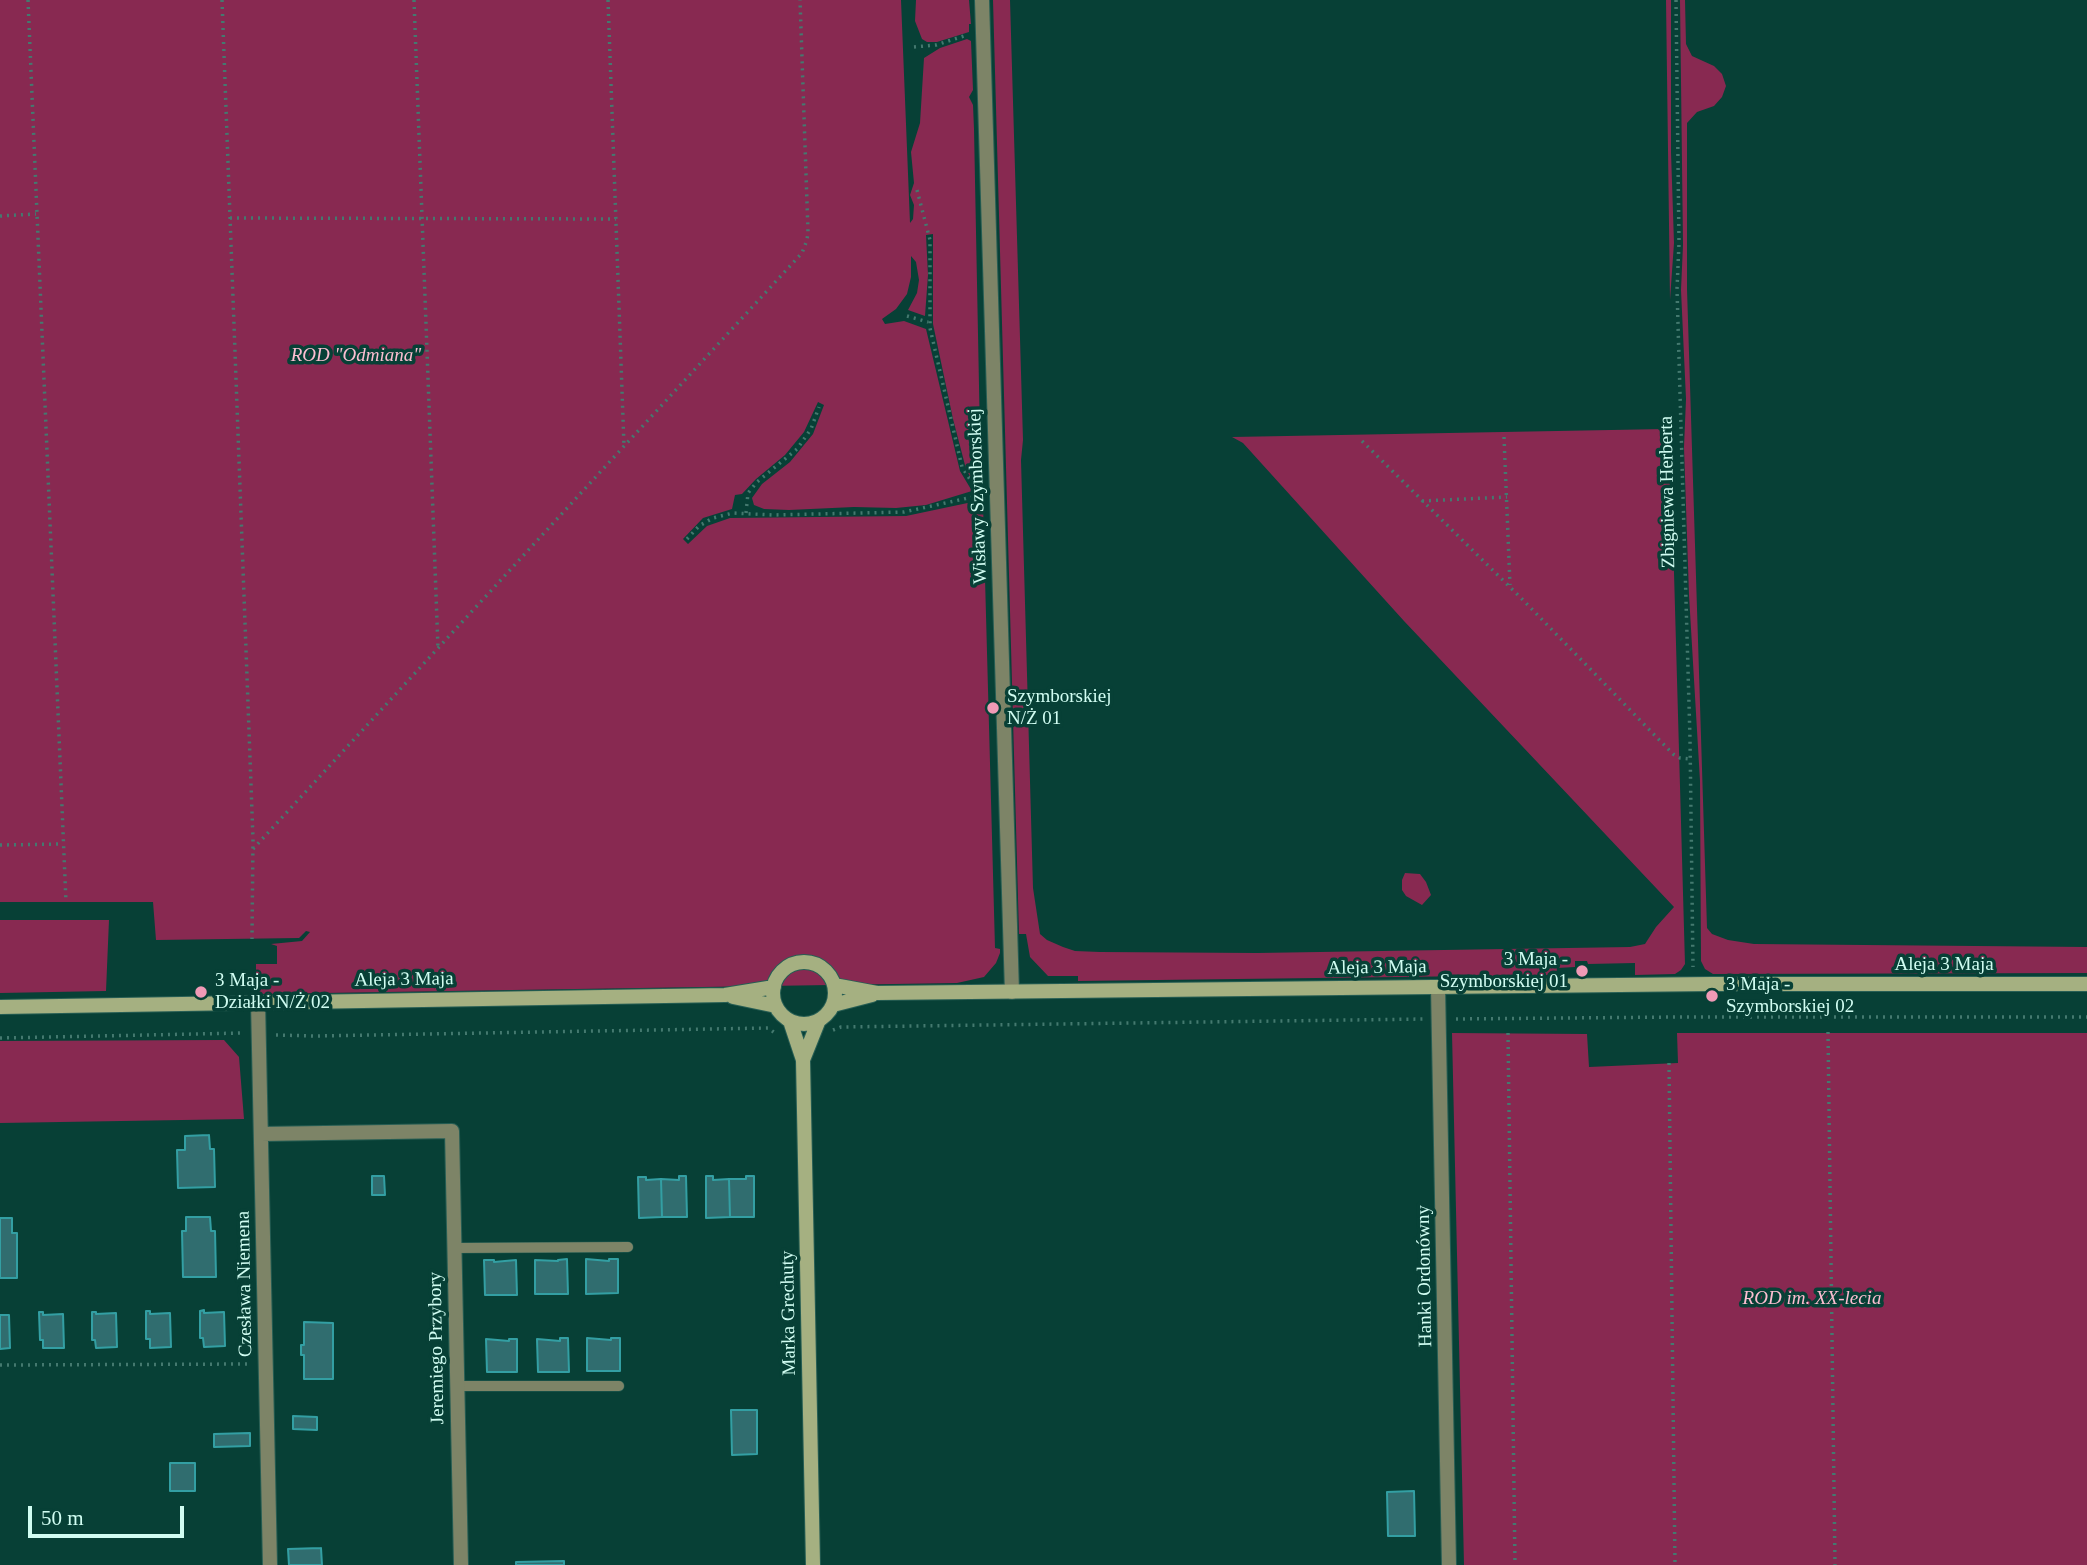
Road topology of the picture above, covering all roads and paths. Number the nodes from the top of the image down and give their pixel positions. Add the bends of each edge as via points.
1 (28, 0) edge
2 (222, 0) edge
3 (414, 0) edge
4 (608, 0) edge
5 (800, 0) edge
6 (982, 0) edge
7 (1676, 0) edge
8 (983, 34) junction
9 (914, 47) dead end
10 (917, 190) dead end
11 (37, 214) junction
12 (0, 216) edge
13 (230, 218) junction
14 (422, 218) junction
15 (616, 219) junction
16 (907, 316) dead end
17 (929, 323) junction
18 (819, 407) dead end
19 (1504, 437) dead end
20 (1362, 441) dead end
21 (625, 446) junction
22 (997, 494) junction
23 (980, 495) junction
24 (1507, 498) junction
25 (1422, 501) junction
26 (746, 513) junction
27 (687, 540) dead end
28 (1510, 587) junction
29 (438, 648) junction
30 (1690, 759) junction
31 (63, 844) junction
32 (0, 845) edge
33 (253, 849) junction
34 (66, 902) dead end
35 (252, 939) dead end
36 (1693, 984) junction
37 (2087, 984) edge
38 (834, 985) junction
39 (774, 987) junction
40 (1438, 987) junction
41 (1012, 992) junction
42 (877, 993) junction
43 (725, 995) junction
44 (258, 1002) junction
45 (833, 1005) junction
46 (776, 1006) junction
47 (0, 1007) edge
48 (2087, 1017) edge
49 (1433, 1019) dead end
50 (1447, 1019) dead end
51 (819, 1020) junction
52 (790, 1021) junction
53 (1828, 1032) dead end
54 (251, 1033) dead end
55 (1508, 1033) dead end
56 (272, 1034) dead end
57 (828, 1034) dead end
58 (0, 1038) edge
59 (778, 1038) dead end
60 (803, 1060) junction
61 (1669, 1063) dead end
62 (261, 1134) junction
63 (628, 1247) dead end
64 (454, 1248) junction
65 (266, 1364) junction
66 (0, 1365) edge
67 (457, 1386) junction
68 (619, 1386) dead end
69 (270, 1565) edge
70 (461, 1565) edge
71 (813, 1565) edge
72 (1449, 1565) edge
73 (1516, 1565) edge
74 (1675, 1565) edge
75 (1835, 1565) edge

1 - 11 path
2 - 13 path
3 - 14 path
4 - 15 path
5 - 21 path via 807,240 802,253
6 - 8 street, Wisławy Szymborskiej
7 - 30 path, Zbigniewa Herberta via 1677,289
8 - 9 path
8 - 22 street, Wisławy Szymborskiej
10 - 17 path via 930,240
11 - 12 path
11 - 31 path
13 - 14 path
13 - 33 path
14 - 15 path
14 - 29 path
15 - 21 path
16 - 17 path
17 - 23 path via 962,467
18 - 26 path via 797,449 748,493
19 - 24 path
20 - 25 path
21 - 29 path
22 - 23 path
22 - 41 street, Wisławy Szymborskiej
23 - 26 path via 904,512
24 - 25 path
24 - 28 path
25 - 28 path
26 - 27 path via 713,518
28 - 30 path via 1673,754
29 - 33 path
30 - 36 path, Zbigniewa Herberta
31 - 32 path
31 - 34 path
33 - 35 path
36 - 37 street, Aleja 3 Maja
36 - 40 street, Aleja 3 Maja
38 - 39 street via 822,968 803,962 784,969
38 - 42 street, Aleja 3 Maja
38 - 45 street
39 - 43 street, Aleja 3 Maja
39 - 46 street
40 - 41 street, Aleja 3 Maja
40 - 72 street, Hanki Ordonówny
41 - 42 street, Aleja 3 Maja
42 - 45 street, Aleja 3 Maja
43 - 44 street, Aleja 3 Maja
43 - 46 street, Aleja 3 Maja
44 - 47 street, Aleja 3 Maja
44 - 62 street, Czesława Niemena
45 - 51 street
46 - 52 street
48 - 50 path
49 - 57 path via 841,1027
51 - 52 street via 810,1024
51 - 60 street, Marka Grechuty
52 - 60 street, Marka Grechuty
53 - 75 path
54 - 58 path
55 - 73 path
56 - 59 path via 768,1028
60 - 71 street, Marka Grechuty
61 - 74 path
62 - 64 street, Jeremiego Przybory via 452,1131
62 - 65 street, Czesława Niemena
63 - 64 lane
64 - 67 street, Jeremiego Przybory
65 - 66 path
65 - 69 street, Czesława Niemena
67 - 68 lane
67 - 70 street, Jeremiego Przybory

